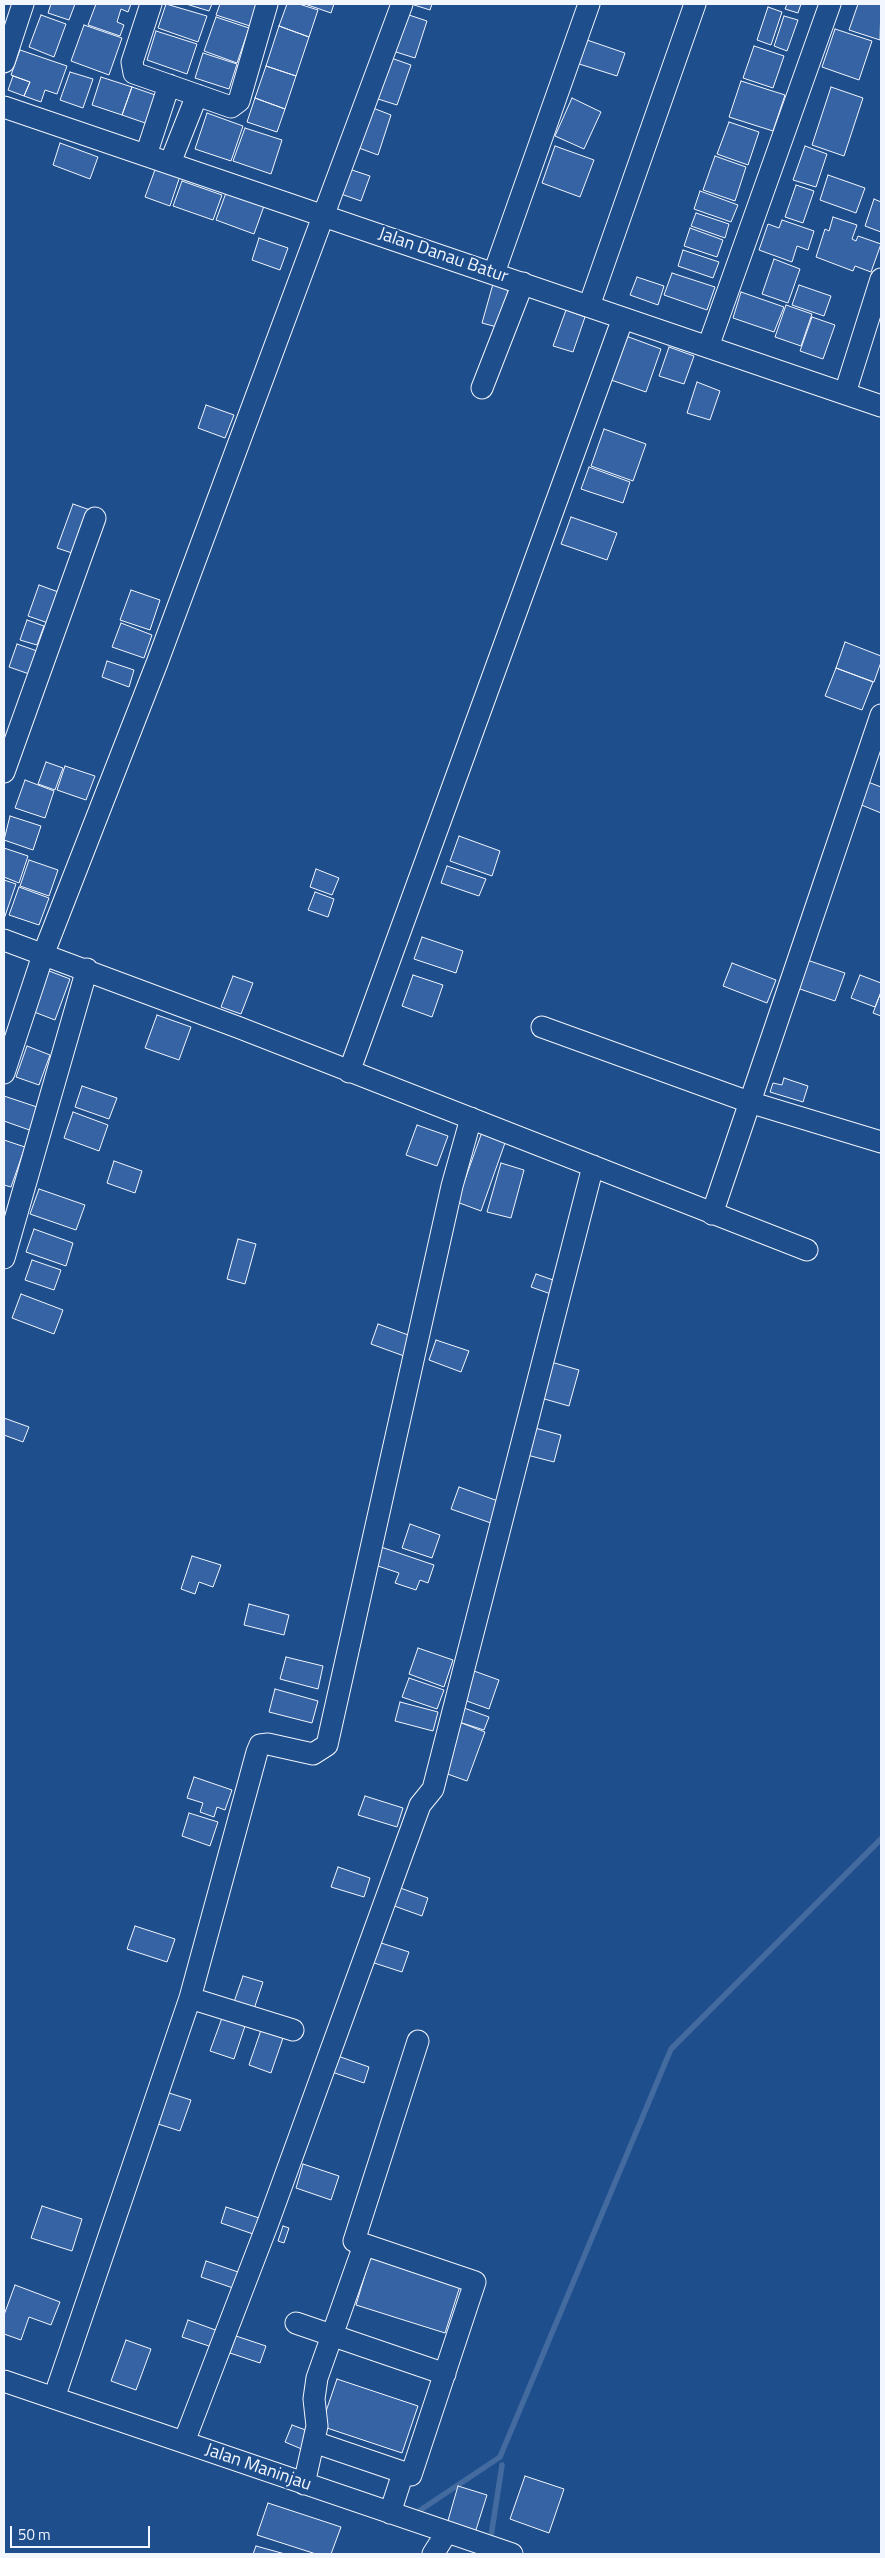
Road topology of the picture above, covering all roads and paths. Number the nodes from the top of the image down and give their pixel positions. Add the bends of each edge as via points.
1 (23, 4) edge
2 (151, 4) edge
3 (268, 4) edge
4 (402, 4) edge
5 (589, 4) edge
6 (696, 4) edge
7 (830, 4) edge
8 (4, 62) edge
9 (169, 86) junction
10 (197, 95) junction
11 (4, 107) edge
12 (146, 155) junction
13 (170, 163) junction
14 (323, 215) junction
15 (494, 273) junction
16 (881, 279) edge
17 (523, 283) junction
18 (589, 306) junction
19 (624, 318) junction
20 (708, 347) junction
21 (482, 388) dead end
22 (845, 393) junction
23 (881, 406) edge
24 (95, 518) dead end
25 (881, 715) edge
26 (4, 772) edge
27 (4, 940) edge
28 (43, 955) junction
29 (87, 970) junction
30 (542, 1027) dead end
31 (349, 1072) junction
32 (4, 1073) edge
33 (749, 1102) junction
34 (471, 1118) junction
35 (881, 1142) edge
36 (593, 1166) junction
37 (712, 1214) junction
38 (806, 1250) dead end
39 (4, 1258) edge
40 (190, 1998) junction
41 (293, 2030) dead end
42 (418, 2041) dead end
43 (364, 2244) junction
44 (296, 2323) dead end
45 (332, 2336) junction
46 (445, 2374) junction
47 (4, 2381) edge
48 (54, 2398) junction
49 (184, 2442) junction
50 (314, 2442) junction
51 (404, 2473) junction
52 (304, 2484) junction
53 (390, 2513) junction
54 (439, 2530) junction
55 (506, 2552) edge
56 (433, 2554) edge

1 - 8 street
2 - 9 street via 132,68 134,73
3 - 10 street via 236,105 227,107
4 - 14 street
5 - 15 street
6 - 18 street
7 - 20 street
9 - 10 street
9 - 12 street
10 - 13 street
11 - 12 street, Jalan Danau Batur
12 - 13 street, Jalan Danau Batur
13 - 14 street, Jalan Danau Batur
14 - 15 street, Jalan Danau Batur
14 - 28 street via 157,663
15 - 17 street, Jalan Danau Batur
16 - 22 street
17 - 18 street, Jalan Danau Batur
17 - 21 street
18 - 19 street, Jalan Danau Batur
19 - 20 street, Jalan Danau Batur
19 - 31 street
20 - 22 street, Jalan Danau Batur
22 - 23 street, Jalan Danau Batur
24 - 26 street
25 - 33 street
27 - 28 street
28 - 29 street
28 - 32 street
29 - 31 street
29 - 39 street
30 - 33 street
31 - 34 street
33 - 35 street
33 - 37 street
34 - 36 street
34 - 40 street via 450,1196 327,1745 313,1754 268,1744 260,1746
36 - 37 street
36 - 49 street via 433,1789 420,1805 268,2223
37 - 38 street
40 - 41 street
40 - 48 street
42 - 43 street via 354,2241
43 - 45 street
43 - 46 street via 475,2282
44 - 45 street
45 - 46 street
45 - 50 street via 317,2378
46 - 51 street via 410,2475
47 - 48 street, Jalan Maninjau
48 - 49 street, Jalan Maninjau
49 - 52 street, Jalan Maninjau
50 - 51 street
50 - 52 street
51 - 53 street
52 - 53 street, Jalan Maninjau
53 - 54 street, Jalan Maninjau
54 - 55 street, Jalan Maninjau
54 - 56 street

